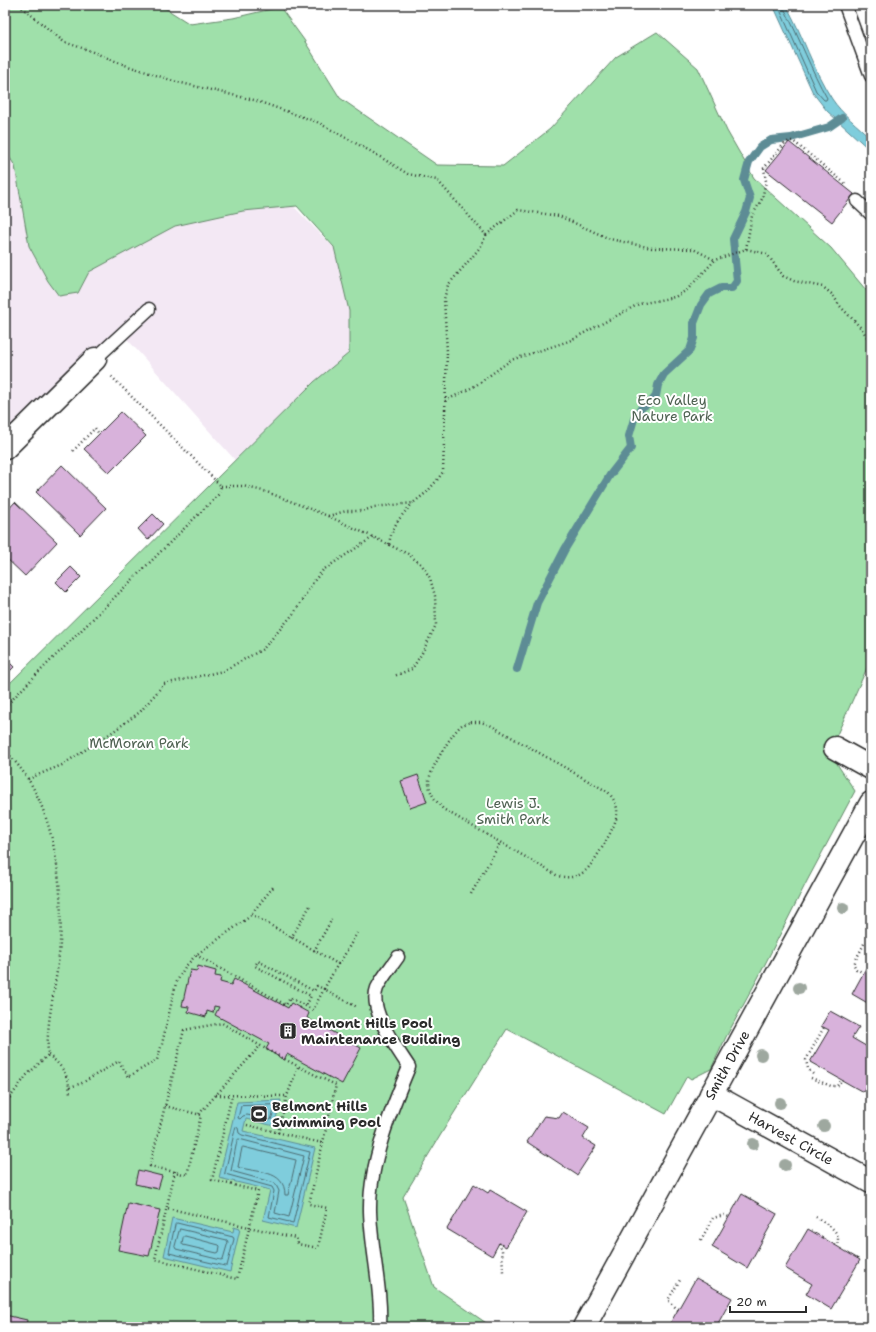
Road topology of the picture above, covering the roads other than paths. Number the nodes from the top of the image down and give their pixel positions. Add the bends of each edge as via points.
1 (845, 5) edge
2 (871, 76) edge
3 (857, 201) road end
4 (871, 214) edge
5 (149, 309) dead end
6 (95, 359) joint
7 (5, 448) edge
8 (835, 748) dead end
9 (871, 768) edge
10 (871, 803) edge
11 (398, 957) dead end
12 (711, 1094) junction
13 (871, 1182) edge
14 (380, 1327) edge
15 (584, 1327) edge

1 - 2 lane
3 - 4 lane
5 - 6 lane
6 - 7 street
8 - 9 street
10 - 12 street, Smith Drive
11 - 14 lane via 377,989 376,1001 379,1016 409,1067 382,1139 372,1179 370,1211 379,1292
12 - 13 street, Harvest Circle
12 - 15 street, Smith Drive

